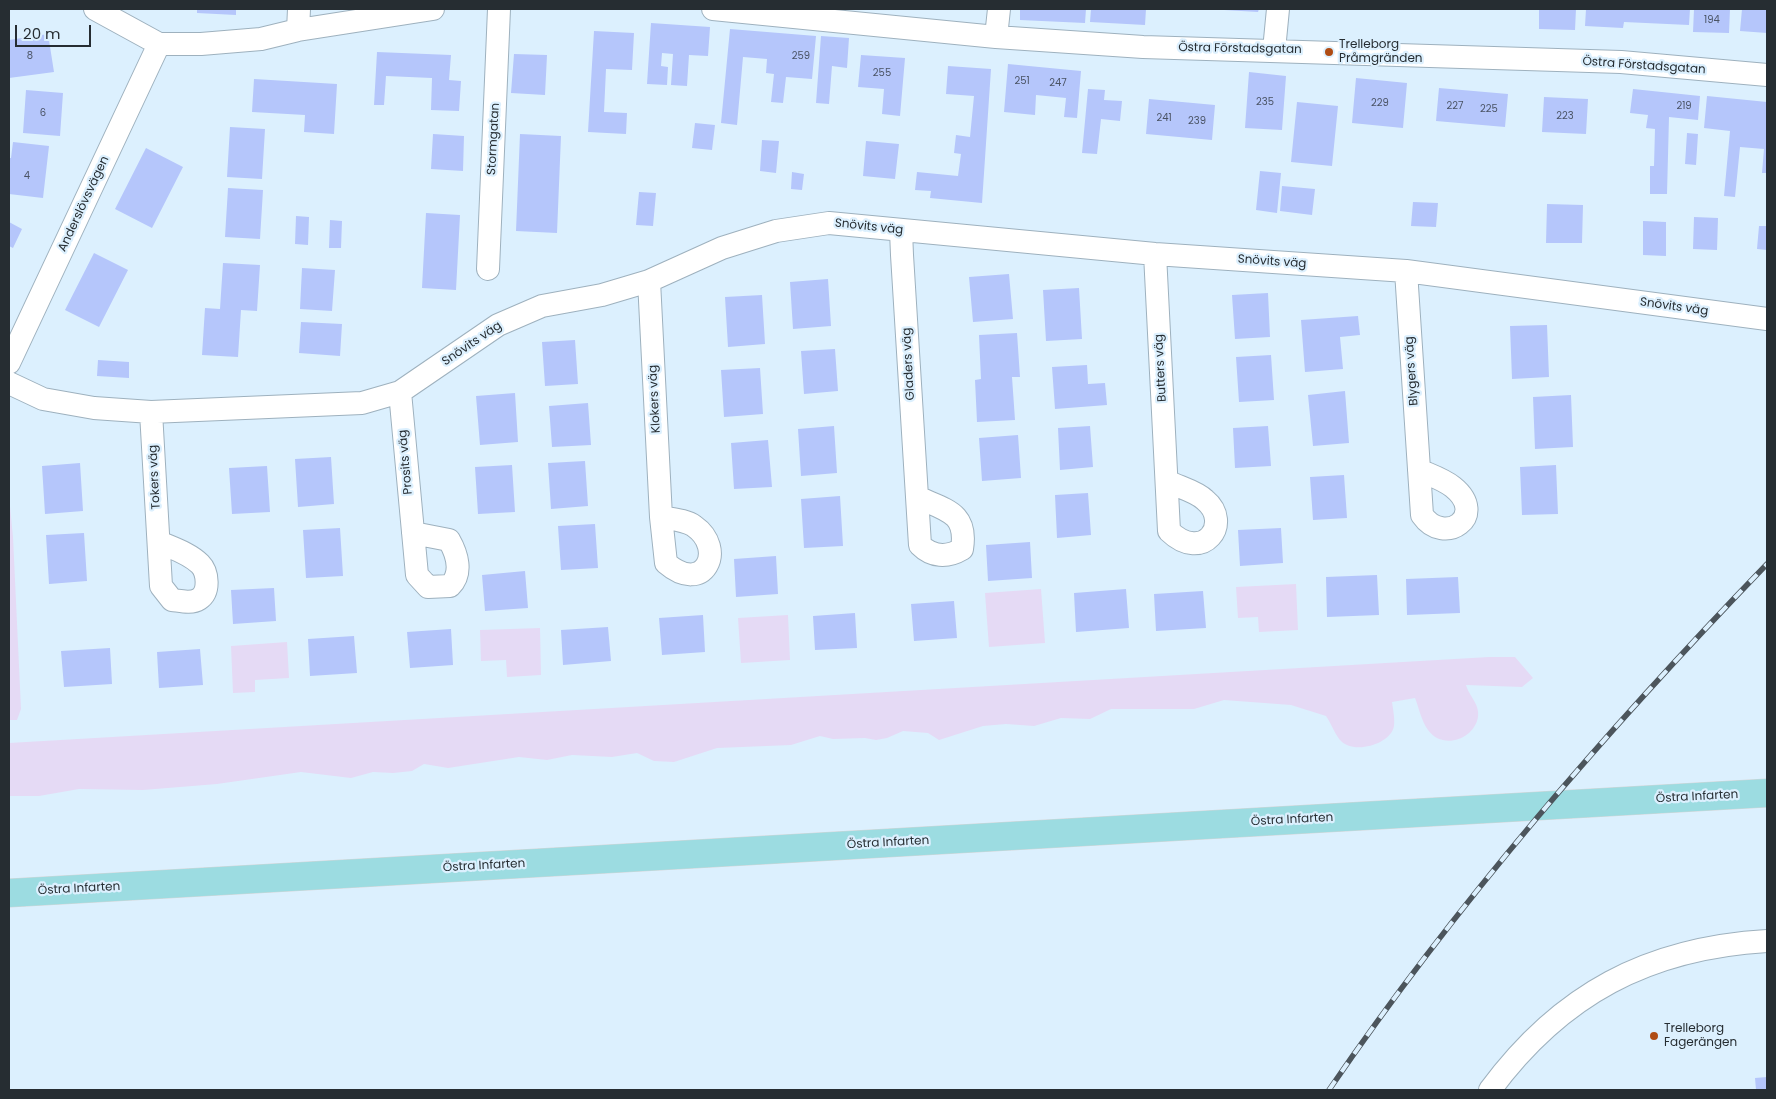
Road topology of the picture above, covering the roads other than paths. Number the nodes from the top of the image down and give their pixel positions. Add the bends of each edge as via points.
1 (95, 9) edge
2 (433, 9) edge
3 (499, 9) edge
4 (713, 9) edge
5 (999, 9) edge
6 (1278, 9) edge
7 (299, 20) edge
8 (996, 37) junction
9 (159, 44) junction
10 (1274, 50) junction
11 (1767, 75) edge
12 (901, 230) junction
13 (1155, 254) junction
14 (488, 269) dead end
15 (1406, 272) junction
16 (649, 281) junction
17 (1767, 319) edge
18 (9, 364) edge
19 (9, 383) edge
20 (400, 392) junction
21 (151, 412) junction
22 (1419, 470) dead end
23 (1167, 481) dead end
24 (917, 497) dead end
25 (661, 517) dead end
26 (413, 532) dead end
27 (158, 542) dead end
28 (1767, 793) edge
29 (9, 893) edge
30 (1767, 942) edge
31 (1490, 1090) edge

1 - 9 street
2 - 7 street
3 - 14 street, Stormgatan
4 - 8 street, Östra Förstadsgatan
5 - 8 street
6 - 10 street
7 - 9 street via 261,39
8 - 10 street, Östra Förstadsgatan via 1143,47
9 - 18 street, Anderslövsvägen
10 - 11 street, Östra Förstadsgatan via 1621,62
12 - 13 street, Snövits väg
12 - 16 street, Snövits väg via 829,223 776,232 722,248
12 - 24 street, Gladers väg
13 - 15 street, Snövits väg
13 - 23 street, Butters väg
15 - 17 street, Snövits väg
15 - 22 street, Blygers väg
16 - 20 street, Snövits väg via 602,295 542,306 498,325
16 - 25 street, Klokers väg
19 - 21 street, Snövits väg via 43,399 94,408
20 - 21 street, Snövits väg via 362,403
20 - 26 street, Prosits väg
21 - 27 street, Tokers väg
28 - 29 main road, Östra Infarten
30 - 31 street via 1685,952 1642,967 1589,993 1534,1038

